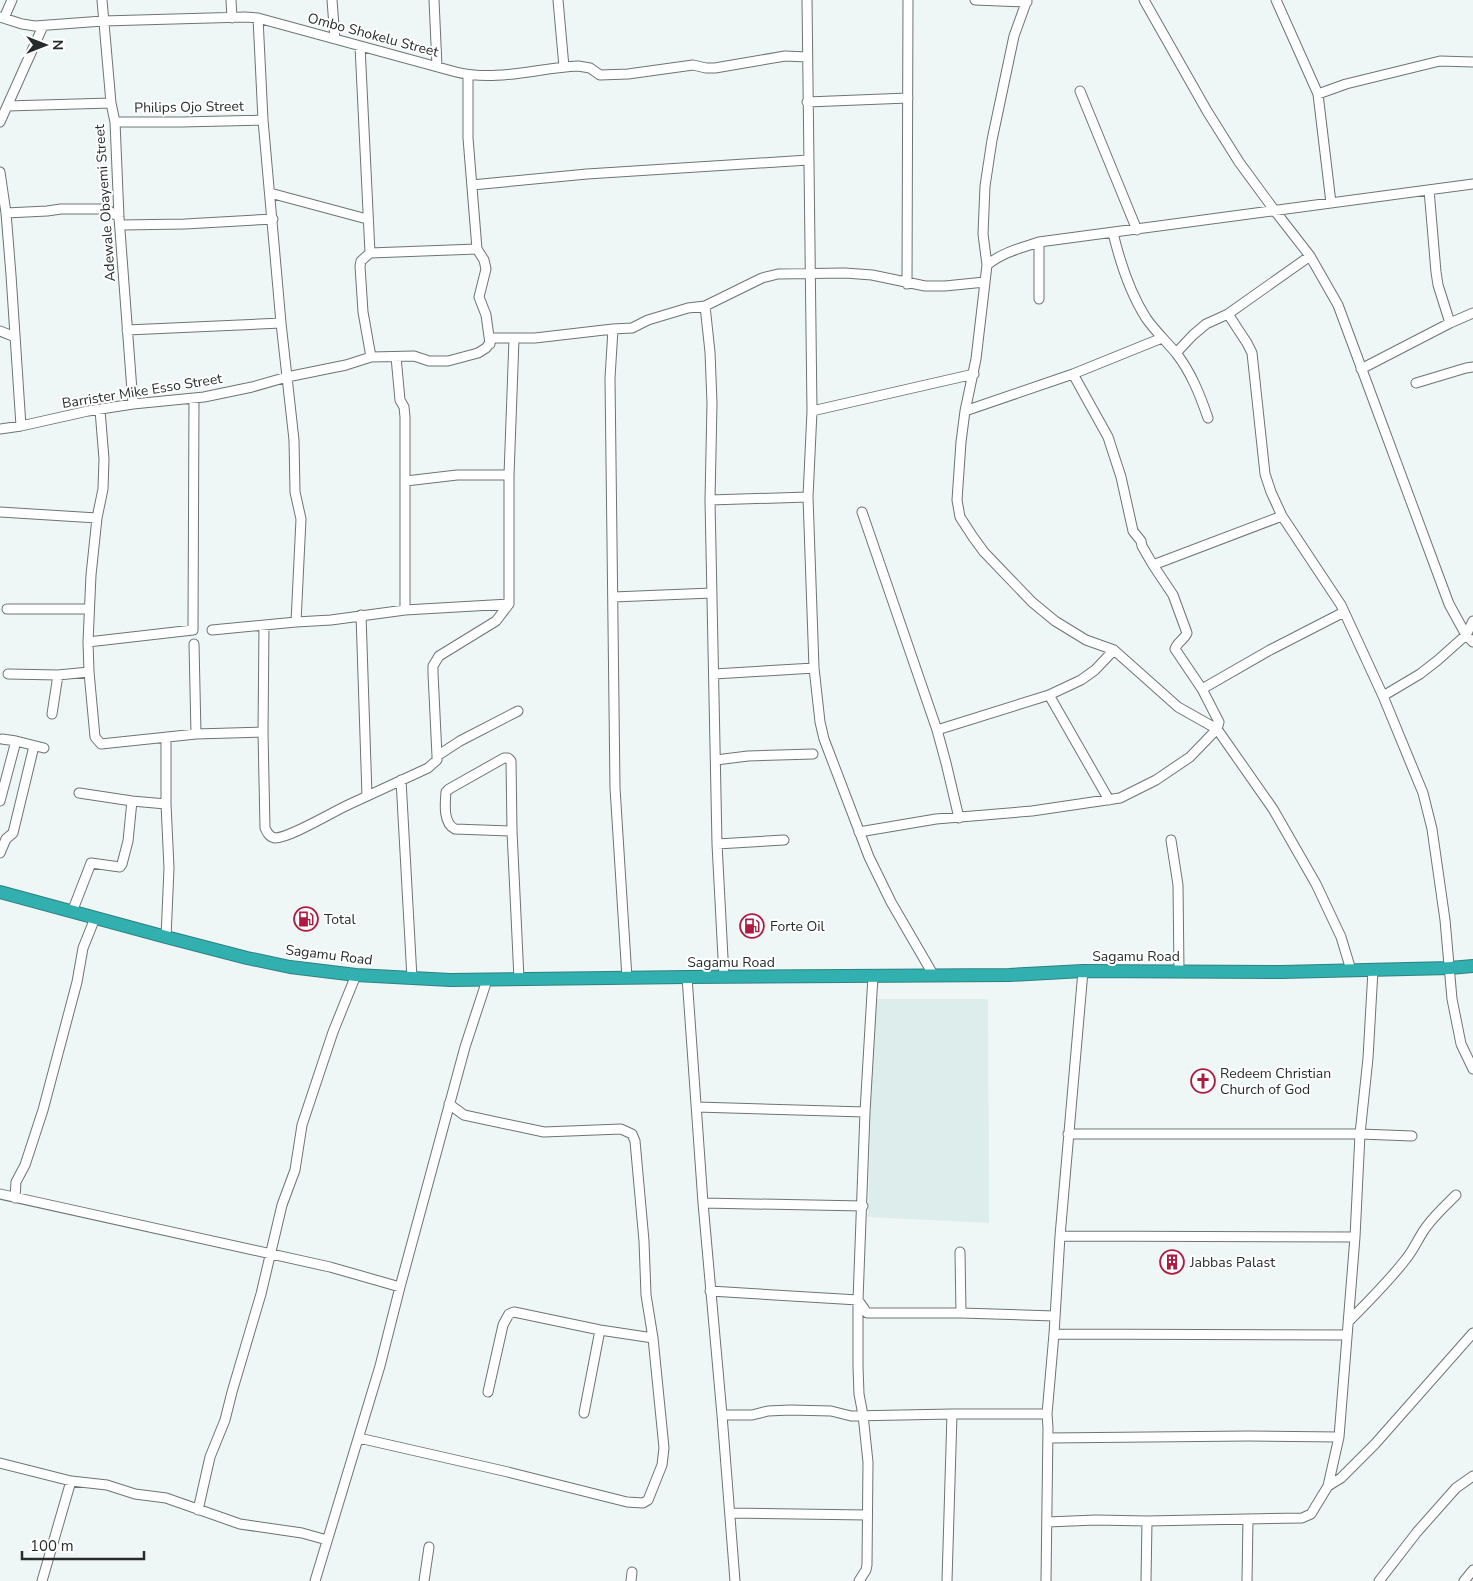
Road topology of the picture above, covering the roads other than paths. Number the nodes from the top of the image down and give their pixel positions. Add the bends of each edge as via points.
1 (12, 0) edge
2 (102, 0) edge
3 (231, 0) edge
4 (332, 0) edge
5 (434, 0) edge
6 (558, 0) edge
7 (807, 0) edge
8 (908, 0) edge
9 (975, 0) edge
10 (1144, 0) edge
11 (1276, 0) edge
12 (1027, 1) edge
13 (2, 18) edge
14 (232, 18) junction
15 (258, 18) junction
16 (103, 21) junction
17 (44, 26) junction
18 (334, 38) junction
19 (360, 46) junction
20 (807, 57) junction
21 (1473, 62) edge
22 (437, 66) junction
23 (564, 67) junction
24 (468, 75) junction
25 (1080, 91) dead end
26 (1318, 94) junction
27 (908, 98) junction
28 (807, 102) junction
29 (111, 103) junction
30 (7, 106) junction
31 (263, 120) junction
32 (0, 122) edge
33 (115, 122) junction
34 (808, 160) junction
35 (0, 172) edge
36 (1473, 184) edge
37 (472, 185) junction
38 (1429, 190) junction
39 (270, 193) junction
40 (118, 194) junction
41 (1332, 203) junction
42 (106, 209) junction
43 (1275, 211) junction
44 (6, 213) junction
45 (273, 219) junction
46 (367, 219) junction
47 (120, 221) junction
48 (1137, 230) junction
49 (4, 232) edge
50 (1113, 233) junction
51 (1039, 242) junction
52 (477, 249) junction
53 (370, 253) junction
54 (1310, 256) junction
55 (988, 265) junction
56 (811, 273) junction
57 (985, 282) junction
58 (907, 284) junction
59 (1039, 299) dead end
60 (705, 306) junction
61 (1473, 313) edge
62 (1228, 314) junction
63 (281, 323) junction
64 (1450, 323) junction
65 (613, 329) junction
66 (127, 330) junction
67 (0, 331) edge
68 (15, 336) junction
69 (1162, 338) junction
70 (514, 339) junction
71 (490, 344) junction
72 (1176, 354) junction
73 (371, 357) junction
74 (396, 357) junction
75 (1473, 367) edge
76 (1361, 369) junction
77 (974, 374) junction
78 (1073, 374) junction
79 (287, 377) junction
80 (1416, 383) dead end
81 (194, 398) junction
82 (133, 404) junction
83 (100, 410) junction
84 (812, 411) junction
85 (965, 411) junction
86 (1208, 418) dead end
87 (21, 426) junction
88 (0, 429) edge
89 (509, 475) junction
90 (406, 481) junction
91 (808, 497) junction
92 (710, 500) junction
93 (0, 512) edge
94 (862, 512) dead end
95 (1282, 516) junction
96 (97, 518) junction
97 (1153, 565) junction
98 (712, 593) junction
99 (613, 597) junction
100 (509, 604) junction
101 (7, 609) dead end
102 (89, 609) junction
103 (405, 610) junction
104 (1344, 612) junction
105 (361, 615) junction
106 (1473, 621) edge
107 (296, 622) junction
108 (264, 626) junction
109 (212, 630) dead end
110 (1466, 635) junction
111 (88, 642) junction
112 (1473, 642) edge
113 (194, 644) dead end
114 (1114, 650) junction
115 (814, 668) junction
116 (88, 672) junction
117 (8, 674) dead end
118 (714, 674) junction
119 (58, 675) junction
120 (1202, 688) junction
121 (1049, 695) junction
122 (1383, 696) junction
123 (518, 711) dead end
124 (52, 714) dead end
125 (1217, 729) junction
126 (937, 730) junction
127 (263, 732) junction
128 (196, 734) junction
129 (166, 738) junction
130 (2, 739) dead end
131 (16, 741) junction
132 (34, 746) junction
133 (44, 748) dead end
134 (813, 754) dead end
135 (437, 756) junction
136 (716, 760) junction
137 (401, 780) junction
138 (79, 792) dead end
139 (367, 796) junction
140 (1109, 800) junction
141 (0, 801) edge
142 (132, 801) junction
143 (166, 804) junction
144 (959, 818) junction
145 (512, 831) junction
146 (860, 832) junction
147 (3, 836) edge
148 (784, 840) dead end
149 (1171, 840) dead end
150 (717, 844) junction
151 (0, 853) edge
152 (0, 892) edge
153 (72, 912) junction
154 (95, 918) junction
155 (166, 937) junction
156 (1473, 966) edge
157 (1450, 968) junction
158 (1351, 970) junction
159 (1373, 970) junction
160 (1083, 971) junction
161 (1179, 971) junction
162 (356, 975) junction
163 (873, 976) junction
164 (934, 976) junction
165 (687, 977) junction
166 (724, 977) junction
167 (412, 978) junction
168 (627, 978) junction
169 (519, 979) junction
170 (487, 980) junction
171 (1473, 1069) edge
172 (450, 1104) junction
173 (696, 1107) junction
174 (865, 1112) junction
175 (464, 1115) junction
176 (445, 1120) junction
177 (1068, 1134) junction
178 (1360, 1134) junction
179 (1412, 1136) dead end
180 (0, 1194) edge
181 (1456, 1195) dead end
182 (15, 1198) junction
183 (703, 1202) junction
184 (863, 1206) junction
185 (1060, 1236) junction
186 (1355, 1238) junction
187 (960, 1252) dead end
188 (269, 1254) junction
189 (400, 1287) junction
190 (710, 1291) junction
191 (858, 1300) junction
192 (961, 1313) junction
193 (1054, 1316) junction
194 (1349, 1321) junction
195 (600, 1330) junction
196 (1473, 1333) edge
197 (1054, 1334) junction
198 (1346, 1335) junction
199 (653, 1338) junction
200 (488, 1392) dead end
201 (584, 1413) dead end
202 (952, 1414) junction
203 (1047, 1414) junction
204 (722, 1415) junction
205 (863, 1415) junction
206 (1339, 1437) junction
207 (359, 1438) junction
208 (1048, 1438) junction
209 (0, 1463) edge
210 (1473, 1476) edge
211 (71, 1481) junction
212 (1328, 1486) junction
213 (198, 1510) junction
214 (730, 1513) junction
215 (867, 1514) junction
216 (1248, 1519) junction
217 (1147, 1521) junction
218 (1048, 1522) junction
219 (328, 1540) junction
220 (429, 1547) dead end
221 (1473, 1570) edge
222 (42, 1581) edge
223 (315, 1581) edge
224 (424, 1581) edge
225 (735, 1581) edge
226 (859, 1581) edge
227 (947, 1581) edge
228 (1046, 1581) edge
229 (1146, 1581) edge
230 (1248, 1581) edge
231 (1379, 1581) edge
232 (1464, 1581) edge

1 - 13 street
2 - 16 street, Adewale Obayemi Street
3 - 14 street
4 - 18 street
5 - 22 street
6 - 23 street
7 - 20 street
8 - 27 street
9 - 12 street
10 - 43 street via 1239,162
11 - 26 street
12 - 55 street via 1014,36 985,186 983,234
13 - 17 street, Ombo Shokelu Street
14 - 15 street, Ombo Shokelu Street
14 - 16 street, Ombo Shokelu Street
15 - 18 street, Ombo Shokelu Street
15 - 31 street
16 - 17 street, Ombo Shokelu Street
16 - 29 street, Adewale Obayemi Street
17 - 30 street
18 - 19 street, Ombo Shokelu Street
19 - 22 street, Ombo Shokelu Street
19 - 46 street
20 - 23 street, Ombo Shokelu Street via 784,56 715,68 693,65 606,75 590,68
20 - 28 street
21 - 26 street via 1440,61
22 - 24 street, Ombo Shokelu Street
23 - 24 street, Ombo Shokelu Street via 499,76
24 - 37 street
25 - 48 street
26 - 41 street
27 - 28 street
27 - 58 street
28 - 34 street
29 - 30 street
29 - 33 street, Adewale Obayemi Street
30 - 32 street
31 - 33 street, Philips Ojo Street
31 - 39 street
33 - 40 street, Adewale Obayemi Street
34 - 37 street
34 - 56 street
35 - 44 street
36 - 38 street
37 - 52 street
38 - 41 street
38 - 64 street via 1438,285
39 - 45 street
39 - 46 street
40 - 42 street
40 - 47 street, Adewale Obayemi Street
41 - 43 street
42 - 44 street
42 - 47 street
43 - 48 street
43 - 54 street
44 - 49 street
45 - 47 street via 185,224
45 - 63 street
46 - 53 street
47 - 66 street, Adewale Obayemi Street
48 - 50 street
49 - 68 street
50 - 51 street
50 - 69 street via 1133,294
51 - 55 street via 1010,251
51 - 59 street
52 - 53 street
52 - 71 street via 486,269 479,297 486,315
53 - 73 street via 360,266
54 - 62 street
54 - 76 street via 1338,305
55 - 57 street
56 - 58 street via 845,272
56 - 60 street via 762,278
56 - 84 street
57 - 58 street via 944,286
57 - 77 street
60 - 65 street via 648,320 632,328
60 - 92 street via 712,403
61 - 64 street
62 - 72 street via 1206,324
62 - 95 street via 1252,353 1265,474
63 - 66 street
63 - 79 street
64 - 76 street
65 - 70 street
65 - 99 street via 610,378
66 - 82 street, Adewale Obayemi Street
67 - 68 street
68 - 87 street
69 - 72 street
69 - 78 street
70 - 71 street, Barrister Mike Esso Street via 493,338
70 - 89 street
71 - 74 street, Barrister Mike Esso Street via 478,353 448,360
72 - 86 street via 1198,390
73 - 74 street, Barrister Mike Esso Street
73 - 79 street, Barrister Mike Esso Street
74 - 90 street via 405,417
75 - 80 street
76 - 110 street via 1449,604
77 - 84 street
77 - 85 street
78 - 85 street
78 - 97 street via 1108,437 1133,531
79 - 81 street, Barrister Mike Esso Street
79 - 107 street via 294,440 295,492 301,519
81 - 82 street, Barrister Mike Esso Street
81 - 111 street via 193,630
82 - 83 street, Barrister Mike Esso Street
83 - 87 street, Barrister Mike Esso Street
83 - 96 street via 104,459 103,489
84 - 91 street
85 - 114 street via 957,500 960,516 973,537 1032,602 1055,622 1086,640
87 - 88 street, Barrister Mike Esso Street
89 - 90 street
89 - 100 street
90 - 103 street
91 - 92 street
91 - 115 street
92 - 98 street
93 - 96 street
94 - 126 street
95 - 97 street
95 - 104 street
96 - 102 street
97 - 120 street via 1173,595 1186,629 1187,633 1175,648
98 - 99 street
98 - 118 street
99 - 168 street via 615,788
100 - 103 street
100 - 135 street via 496,621 435,661
101 - 102 street
102 - 111 street
103 - 105 street
104 - 120 street
104 - 122 street
105 - 107 street
105 - 139 street
106 - 110 street
107 - 108 street
108 - 109 street
108 - 127 street
110 - 112 street
110 - 122 street via 1420,674
111 - 116 street
113 - 128 street
114 - 121 street via 1081,680
114 - 125 street via 1178,708
115 - 118 street
115 - 146 street via 824,739
116 - 119 street
116 - 129 street via 94,737 101,744
117 - 119 street
118 - 136 street
119 - 124 street
120 - 125 street via 1219,722
121 - 126 street
121 - 140 street
122 - 157 street via 1428,807
123 - 135 street
125 - 140 street via 1190,757 1156,780
125 - 158 street via 1273,809 1316,884 1341,937
126 - 144 street
127 - 128 street
127 - 139 street via 265,828 271,836 276,838 306,827
128 - 129 street
129 - 143 street
130 - 131 street
131 - 132 street
131 - 141 street
132 - 133 street
132 - 147 street via 13,833
134 - 136 street
135 - 137 street via 433,764
136 - 150 street
137 - 139 street
137 - 167 street
138 - 142 street
140 - 144 street
142 - 143 street
142 - 153 street via 122,864 120,867 91,863
143 - 155 street via 169,868
144 - 146 street
145 - 145 street via 511,761 508,758 446,792 447,820 455,829
145 - 169 street
146 - 164 street via 891,902
147 - 151 street
148 - 150 street
149 - 161 street via 1178,885
150 - 166 street
152 - 153 highway, Sagamu Road
153 - 154 highway, Sagamu Road
154 - 155 highway, Sagamu Road
154 - 182 street via 83,948 78,982 42,1110 25,1165 16,1182
155 - 162 highway, Sagamu Road via 290,967
156 - 157 highway, Sagamu Road
157 - 159 highway, Sagamu Road
157 - 171 street via 1452,999 1462,1044
158 - 159 highway, Sagamu Road
158 - 161 highway, Sagamu Road
159 - 178 street
160 - 161 highway, Sagamu Road
160 - 164 highway, Sagamu Road
160 - 177 street
162 - 167 highway, Sagamu Road
162 - 188 street via 302,1125 296,1170 282,1205
163 - 164 highway, Sagamu Road
163 - 166 highway, Sagamu Road
163 - 174 street
165 - 166 highway, Sagamu Road
165 - 168 highway, Sagamu Road
165 - 173 street
167 - 170 highway, Sagamu Road
168 - 169 highway, Sagamu Road
169 - 170 highway, Sagamu Road
170 - 172 street via 464,1047
172 - 175 street
172 - 176 street
173 - 174 street
173 - 183 street
174 - 184 street
175 - 176 street
175 - 199 street via 544,1132 622,1129 632,1134 636,1141 646,1296
176 - 189 street
177 - 178 street
177 - 185 street
178 - 179 street
178 - 186 street
180 - 182 street
181 - 194 street via 1426,1226 1405,1260
182 - 188 street
183 - 184 street
183 - 190 street
184 - 191 street
185 - 186 street
185 - 193 street
186 - 194 street
187 - 192 street
188 - 189 street
188 - 213 street via 226,1420 210,1457
189 - 207 street
190 - 191 street
190 - 204 street
191 - 192 street via 867,1312
191 - 205 street via 859,1394
192 - 193 street
193 - 197 street
194 - 198 street
195 - 199 street
195 - 200 street via 520,1312 509,1314 503,1325
195 - 201 street
196 - 212 street via 1374,1444 1341,1478
197 - 198 street
197 - 203 street
198 - 206 street
199 - 207 street via 663,1461 648,1500 643,1503 626,1502
202 - 203 street
202 - 205 street
202 - 227 street
203 - 208 street
204 - 205 street via 824,1410
204 - 214 street
205 - 215 street via 868,1462
206 - 208 street
206 - 212 street
207 - 219 street
208 - 218 street
209 - 211 street
210 - 231 street via 1456,1488
211 - 213 street via 166,1498
211 - 222 street
212 - 216 street via 1308,1517
213 - 219 street via 240,1524
214 - 215 street
214 - 225 street
215 - 226 street via 867,1565
216 - 217 street
216 - 230 street
217 - 218 street
217 - 229 street
218 - 228 street
219 - 223 street
220 - 224 street
221 - 232 street

